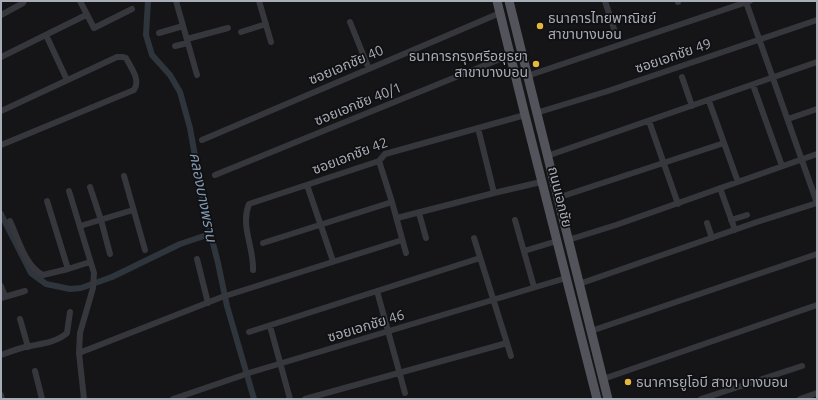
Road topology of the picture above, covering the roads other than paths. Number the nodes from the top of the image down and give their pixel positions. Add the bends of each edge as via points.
1 (24, 1) edge
2 (80, 1) edge
3 (178, 1) edge
4 (259, 1) edge
5 (497, 1) edge
6 (509, 1) edge
7 (605, 1) edge
8 (748, 2) edge
9 (132, 9) dead end
10 (500, 13) junction
11 (1, 15) edge
12 (86, 15) junction
13 (817, 20) edge
14 (350, 22) dead end
15 (266, 24) junction
16 (183, 26) junction
17 (228, 28) dead end
18 (614, 29) dead end
19 (241, 32) dead end
20 (158, 33) dead end
21 (46, 35) junction
22 (759, 39) junction
23 (188, 41) junction
24 (271, 42) dead end
25 (175, 46) dead end
26 (510, 55) junction
27 (1, 57) edge
28 (817, 62) edge
29 (369, 69) junction
30 (197, 75) dead end
31 (527, 76) junction
32 (682, 77) dead end
33 (773, 78) junction
34 (67, 80) junction
35 (753, 85) junction
36 (709, 101) junction
37 (692, 106) junction
38 (817, 109) edge
39 (1, 111) edge
40 (536, 113) junction
41 (525, 115) junction
42 (788, 119) junction
43 (649, 121) junction
44 (478, 128) junction
45 (202, 140) dead end
46 (724, 143) junction
47 (1, 145) edge
48 (817, 154) edge
49 (547, 156) junction
50 (802, 159) junction
51 (379, 161) junction
52 (664, 163) junction
53 (782, 166) junction
54 (215, 175) dead end
55 (124, 176) dead end
56 (552, 179) junction
57 (541, 182) junction
58 (738, 182) junction
59 (307, 185) junction
60 (90, 187) dead end
61 (720, 188) junction
62 (69, 191) dead end
63 (494, 192) junction
64 (557, 198) junction
65 (47, 201) dead end
66 (392, 202) junction
67 (817, 203) edge
68 (678, 204) junction
69 (133, 210) junction
70 (419, 213) junction
71 (747, 215) dead end
72 (397, 218) junction
73 (101, 220) junction
74 (515, 220) dead end
75 (732, 220) junction
76 (10, 221) dead end
77 (707, 223) dead end
78 (321, 225) junction
79 (80, 226) junction
80 (735, 230) junction
81 (426, 238) dead end
82 (474, 238) dead end
83 (712, 238) junction
84 (402, 240) junction
85 (568, 240) junction
86 (557, 241) junction
87 (263, 243) dead end
88 (145, 250) dead end
89 (524, 251) junction
90 (406, 253) dead end
91 (110, 254) dead end
92 (817, 254) edge
93 (480, 258) junction
94 (197, 259) dead end
95 (333, 261) junction
96 (90, 262) junction
97 (68, 269) junction
98 (253, 270) dead end
99 (566, 278) junction
100 (579, 284) junction
101 (1, 286) edge
102 (534, 287) junction
103 (25, 291) dead end
104 (377, 291) junction
105 (3, 297) edge
106 (494, 299) junction
107 (208, 302) junction
108 (817, 305) edge
109 (70, 312) dead end
110 (20, 319) dead end
111 (270, 326) junction
112 (591, 331) junction
113 (249, 332) dead end
114 (389, 332) junction
115 (67, 333) junction
116 (80, 333) junction
117 (507, 342) junction
118 (28, 347) junction
119 (79, 353) junction
120 (1, 355) edge
121 (511, 356) dead end
122 (280, 364) junction
123 (802, 366) dead end
124 (34, 371) dead end
125 (400, 373) junction
126 (603, 379) junction
127 (405, 393) dead end
128 (817, 394) edge
129 (1, 395) edge
130 (2, 399) edge
131 (42, 399) edge
132 (84, 399) edge
133 (174, 399) edge
134 (290, 399) edge
135 (305, 399) edge
136 (597, 399) edge
137 (608, 399) edge
138 (701, 399) edge
139 (800, 399) edge

1 - 11 street
2 - 12 street
3 - 16 street
4 - 15 street
5 - 10 main road, ถนนเอกชัย
6 - 31 main road, ถนนเอกชัย
7 - 18 street
8 - 22 street
8 - 31 street
9 - 12 street via 94,28
10 - 26 main road, ถนนเอกชัย
10 - 29 street, ซอยเอกชัย 40
12 - 21 street
13 - 22 street, ซอยเอกชัย 49
14 - 29 street
15 - 19 street
15 - 24 street
16 - 20 street
16 - 23 street
17 - 23 street
21 - 27 street
21 - 34 street
22 - 33 street
22 - 40 street, ซอยเอกชัย 49
23 - 25 street
23 - 30 street
26 - 41 main road, ถนนเอกชัย
26 - 54 street, ซอยเอกชัย 40/1
28 - 33 street
29 - 45 street, ซอยเอกชัย 40
31 - 40 main road, ถนนเอกชัย
32 - 37 street
33 - 35 street
33 - 42 street
34 - 39 street
34 - 47 street via 123,57 126,58 137,80 137,86 134,90 81,113
35 - 36 street
35 - 53 street
36 - 37 street
36 - 46 street
37 - 43 street
38 - 42 street
40 - 49 main road, ถนนเอกชัย
41 - 44 street, ซอยเอกชัย 42
41 - 57 main road, ถนนเอกชัย
42 - 50 street
43 - 49 street
43 - 52 street
44 - 51 street, ซอยเอกชัย 42 via 385,154
44 - 63 street
46 - 52 street
46 - 58 street
48 - 50 street
49 - 56 main road, ถนนเอกชัย
50 - 53 street
50 - 67 street
51 - 59 street, ซอยเอกชัย 42
51 - 66 street
52 - 64 street
52 - 68 street
53 - 58 street
55 - 69 street
56 - 57 main road
56 - 64 main road, ถนนเอกชัย
57 - 63 street
57 - 86 main road, ถนนเอกชัย
58 - 61 street
59 - 78 street
59 - 98 street, ซอยเอกชัย 42 via 249,204 246,212 246,230 253,256
60 - 73 street
61 - 68 street
61 - 75 street
62 - 79 street
63 - 70 street
64 - 85 main road, ถนนเอกชัย
65 - 97 street
66 - 72 street
66 - 78 street
67 - 80 street
68 - 85 street
69 - 73 street
69 - 88 street
70 - 72 street
70 - 81 street
71 - 75 street
72 - 84 street
73 - 79 street
73 - 91 street
74 - 89 street
75 - 80 street
76 - 97 street via 29,263 37,272 48,275
77 - 83 street
78 - 87 street
78 - 95 street
79 - 96 street
80 - 83 street
82 - 93 street
83 - 100 street
84 - 90 street
84 - 95 street
85 - 100 main road, ถนนเอกชัย
86 - 89 street
86 - 99 main road, ถนนเอกชัย
89 - 102 street
92 - 112 street
93 - 104 street
93 - 106 street
94 - 107 street
95 - 107 street
96 - 97 street
96 - 116 street via 94,273 93,288
99 - 102 street, ซอยเอกชัย 46
99 - 136 main road, ถนนเอกชัย
100 - 112 main road, ถนนเอกชัย
101 - 105 street
102 - 106 street, ซอยเอกชัย 46
103 - 105 street
104 - 111 street
104 - 114 street
106 - 114 street, ซอยเอกชัย 46
106 - 117 street
107 - 119 street
108 - 126 street
109 - 115 street
110 - 118 street
111 - 113 street
111 - 122 street
112 - 126 main road, ถนนเอกชัย
114 - 122 street, ซอยเอกชัย 46
114 - 125 street
115 - 116 street
115 - 118 street via 59,338
116 - 119 street
117 - 121 street
117 - 125 street
118 - 120 street
119 - 132 street
122 - 133 street, ซอยเอกชัย 46
122 - 134 street
123 - 138 street
124 - 131 street
125 - 127 street
125 - 135 street
126 - 137 main road, ถนนเอกชัย
128 - 139 street
129 - 130 street

